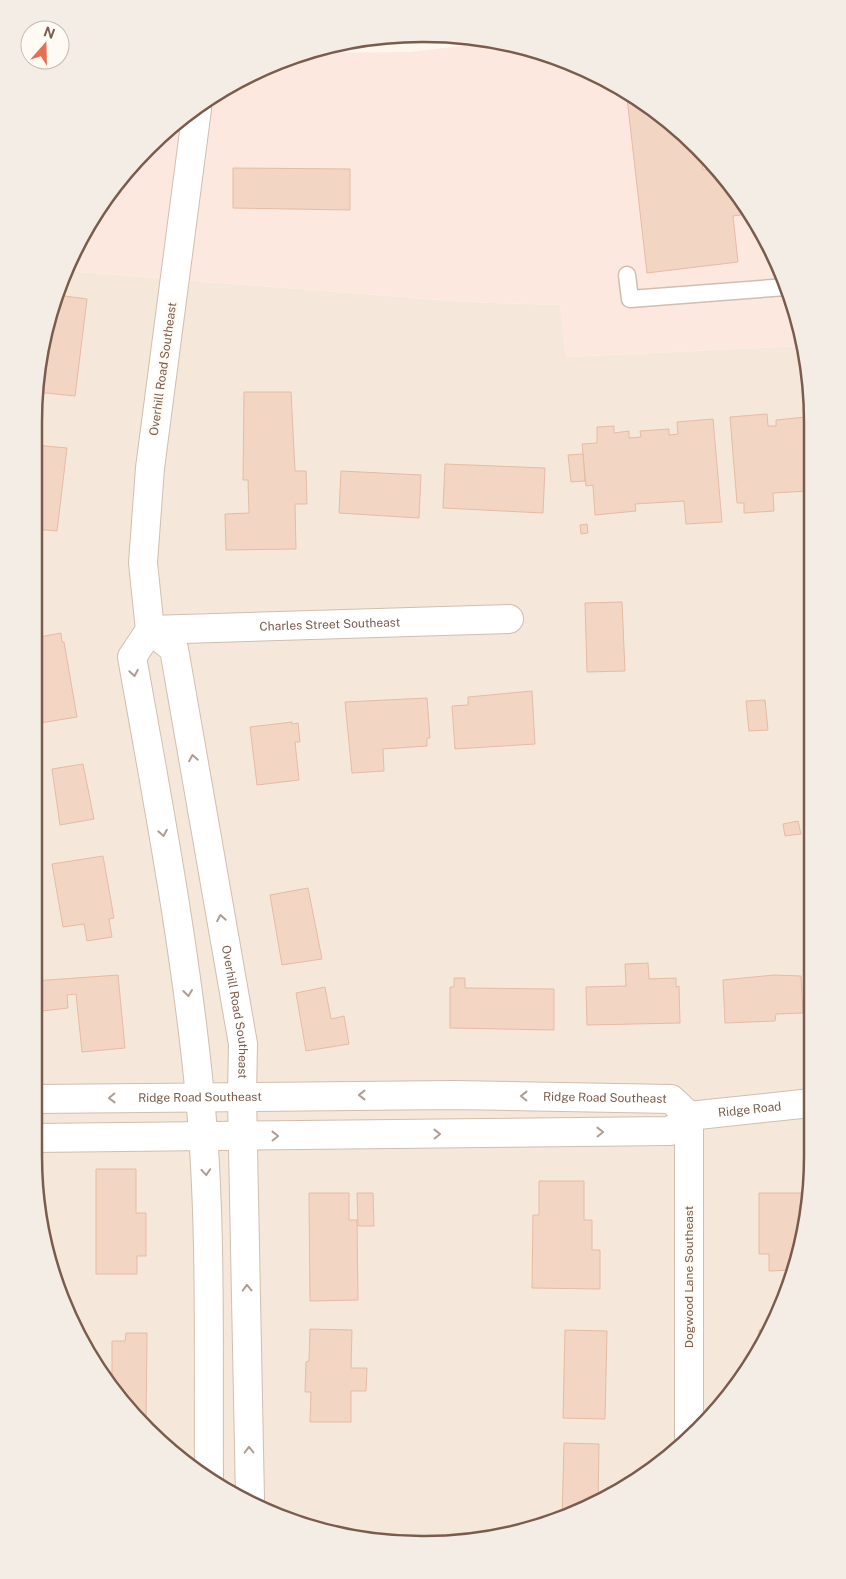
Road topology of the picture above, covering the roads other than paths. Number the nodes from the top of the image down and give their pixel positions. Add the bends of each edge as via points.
1 (196, 118) edge
2 (628, 275) dead end
3 (779, 288) edge
4 (509, 619) dead end
5 (150, 630) junction
6 (242, 1096) junction
7 (200, 1097) junction
8 (42, 1099) edge
9 (804, 1104) edge
10 (688, 1116) junction
11 (203, 1136) junction
12 (245, 1136) junction
13 (42, 1138) edge
14 (689, 1428) edge
15 (209, 1470) edge
16 (250, 1494) edge

1 - 5 street, Overhill Road Southeast via 150,468 143,563
2 - 3 lane via 630,299
4 - 5 street, Charles Street Southeast
6 -> 5 street, Overhill Road Southeast via 244,1044 174,649
5 -> 7 street via 132,657 181,931
6 - 7 street, Ridge Road Southeast
10 -> 6 street, Ridge Road Southeast via 671,1099
6 - 12 street, Overhill Road Southeast
7 -> 8 street, Ridge Road Southeast
7 - 11 street
9 - 10 street, Ridge Road
12 -> 10 street via 671,1131
10 - 14 street, Dogwood Lane Southeast
11 - 12 street
11 - 13 street
11 -> 15 street
16 -> 12 street, Overhill Road Southeast

